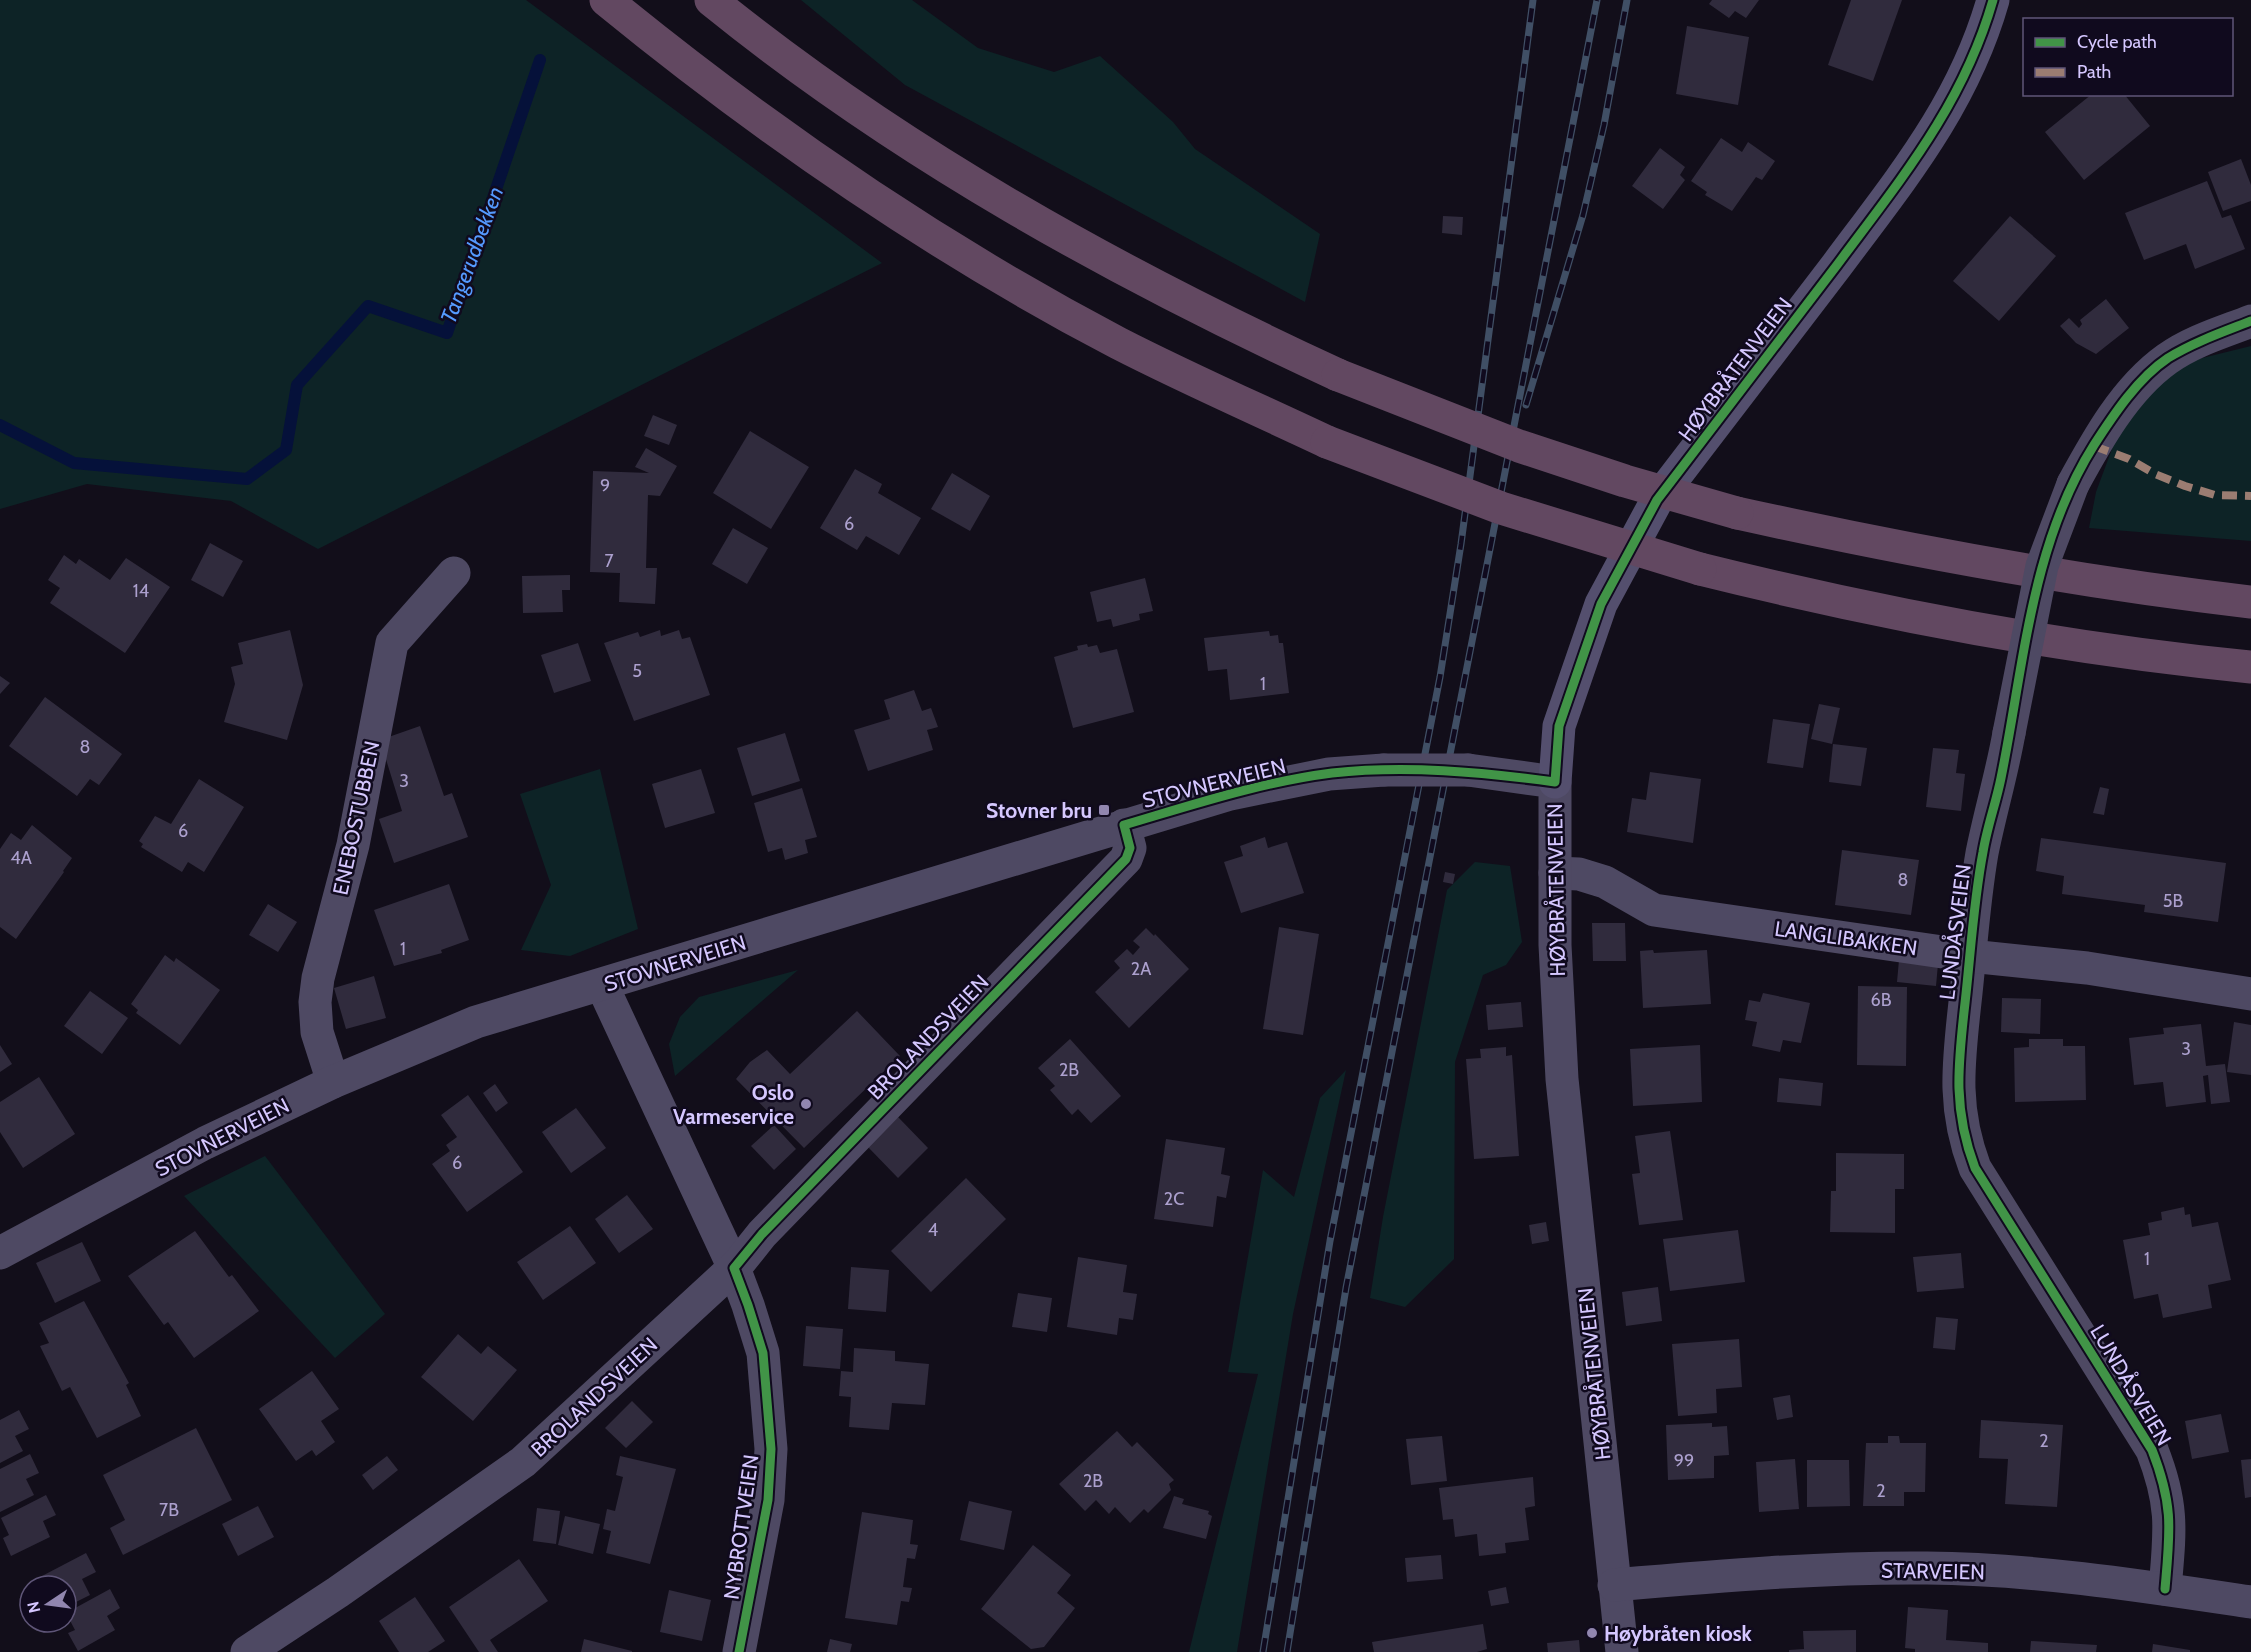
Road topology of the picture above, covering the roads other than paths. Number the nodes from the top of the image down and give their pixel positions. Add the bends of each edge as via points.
1 (606, 0) edge
2 (711, 0) edge
3 (1993, 0) edge
4 (2251, 321) edge
5 (454, 573) dead end
6 (2251, 602) edge
7 (2251, 668) edge
8 (1555, 782) junction
9 (1124, 825) junction
10 (1555, 873) junction
11 (1970, 956) junction
12 (602, 985) junction
13 (2251, 994) edge
14 (333, 1082) junction
15 (0, 1253) edge
16 (734, 1268) junction
17 (1614, 1585) junction
18 (2165, 1589) junction
19 (2251, 1602) edge
20 (247, 1652) edge
21 (739, 1652) edge
22 (1622, 1652) edge

1 - 7 highway, bridge via 693,72 786,140 972,260 1118,343 1327,442 1501,508 1700,569 1909,618
2 - 6 highway, bridge via 830,88 1026,216 1144,281 1338,375 1519,446 1737,513 2006,568 2125,588
3 - 8 main road, HØYBRÅTENVEIEN via 1966,77 1926,145 1658,501 1636,537 1601,604 1559,726
4 - 11 street, LUNDÅSVEIEN, bridge via 2166,360 2115,414 2073,484 2042,566 1983,851
5 - 14 street, ENEBOSTUBBEN via 392,643 353,845 318,978 317,1032
8 - 9 street, STOVNERVEIEN, bridge via 1468,770 1338,773 1280,783
8 - 10 street, HØYBRÅTENVEIEN
9 - 12 street, STOVNERVEIEN
9 - 16 street, BROLANDSVEIEN via 1130,848 1126,859 762,1234
10 - 11 street, LANGLIBAKKEN via 1579,874 1605,882 1653,910
10 - 17 street, HØYBRÅTENVEIEN via 1562,1079
11 - 13 street, LANGLIBAKKEN via 2087,968
11 - 18 street, LUNDÅSVEIEN via 1958,1092 1964,1140 1975,1168 2152,1450 2168,1496 2170,1516
12 - 14 street, STOVNERVEIEN via 476,1022
12 - 16 street, NYBROTTVEIEN
14 - 15 street, STOVNERVEIEN via 205,1143
16 - 20 street, BROLANDSVEIEN via 523,1462
16 - 21 street, NYBROTTVEIEN via 763,1353 771,1449 768,1500
17 - 18 street, STARVEIEN via 1786,1571 1928,1568 2044,1575
17 - 22 street, HØYBRÅTENVEIEN
18 - 19 street, STARVEIEN

